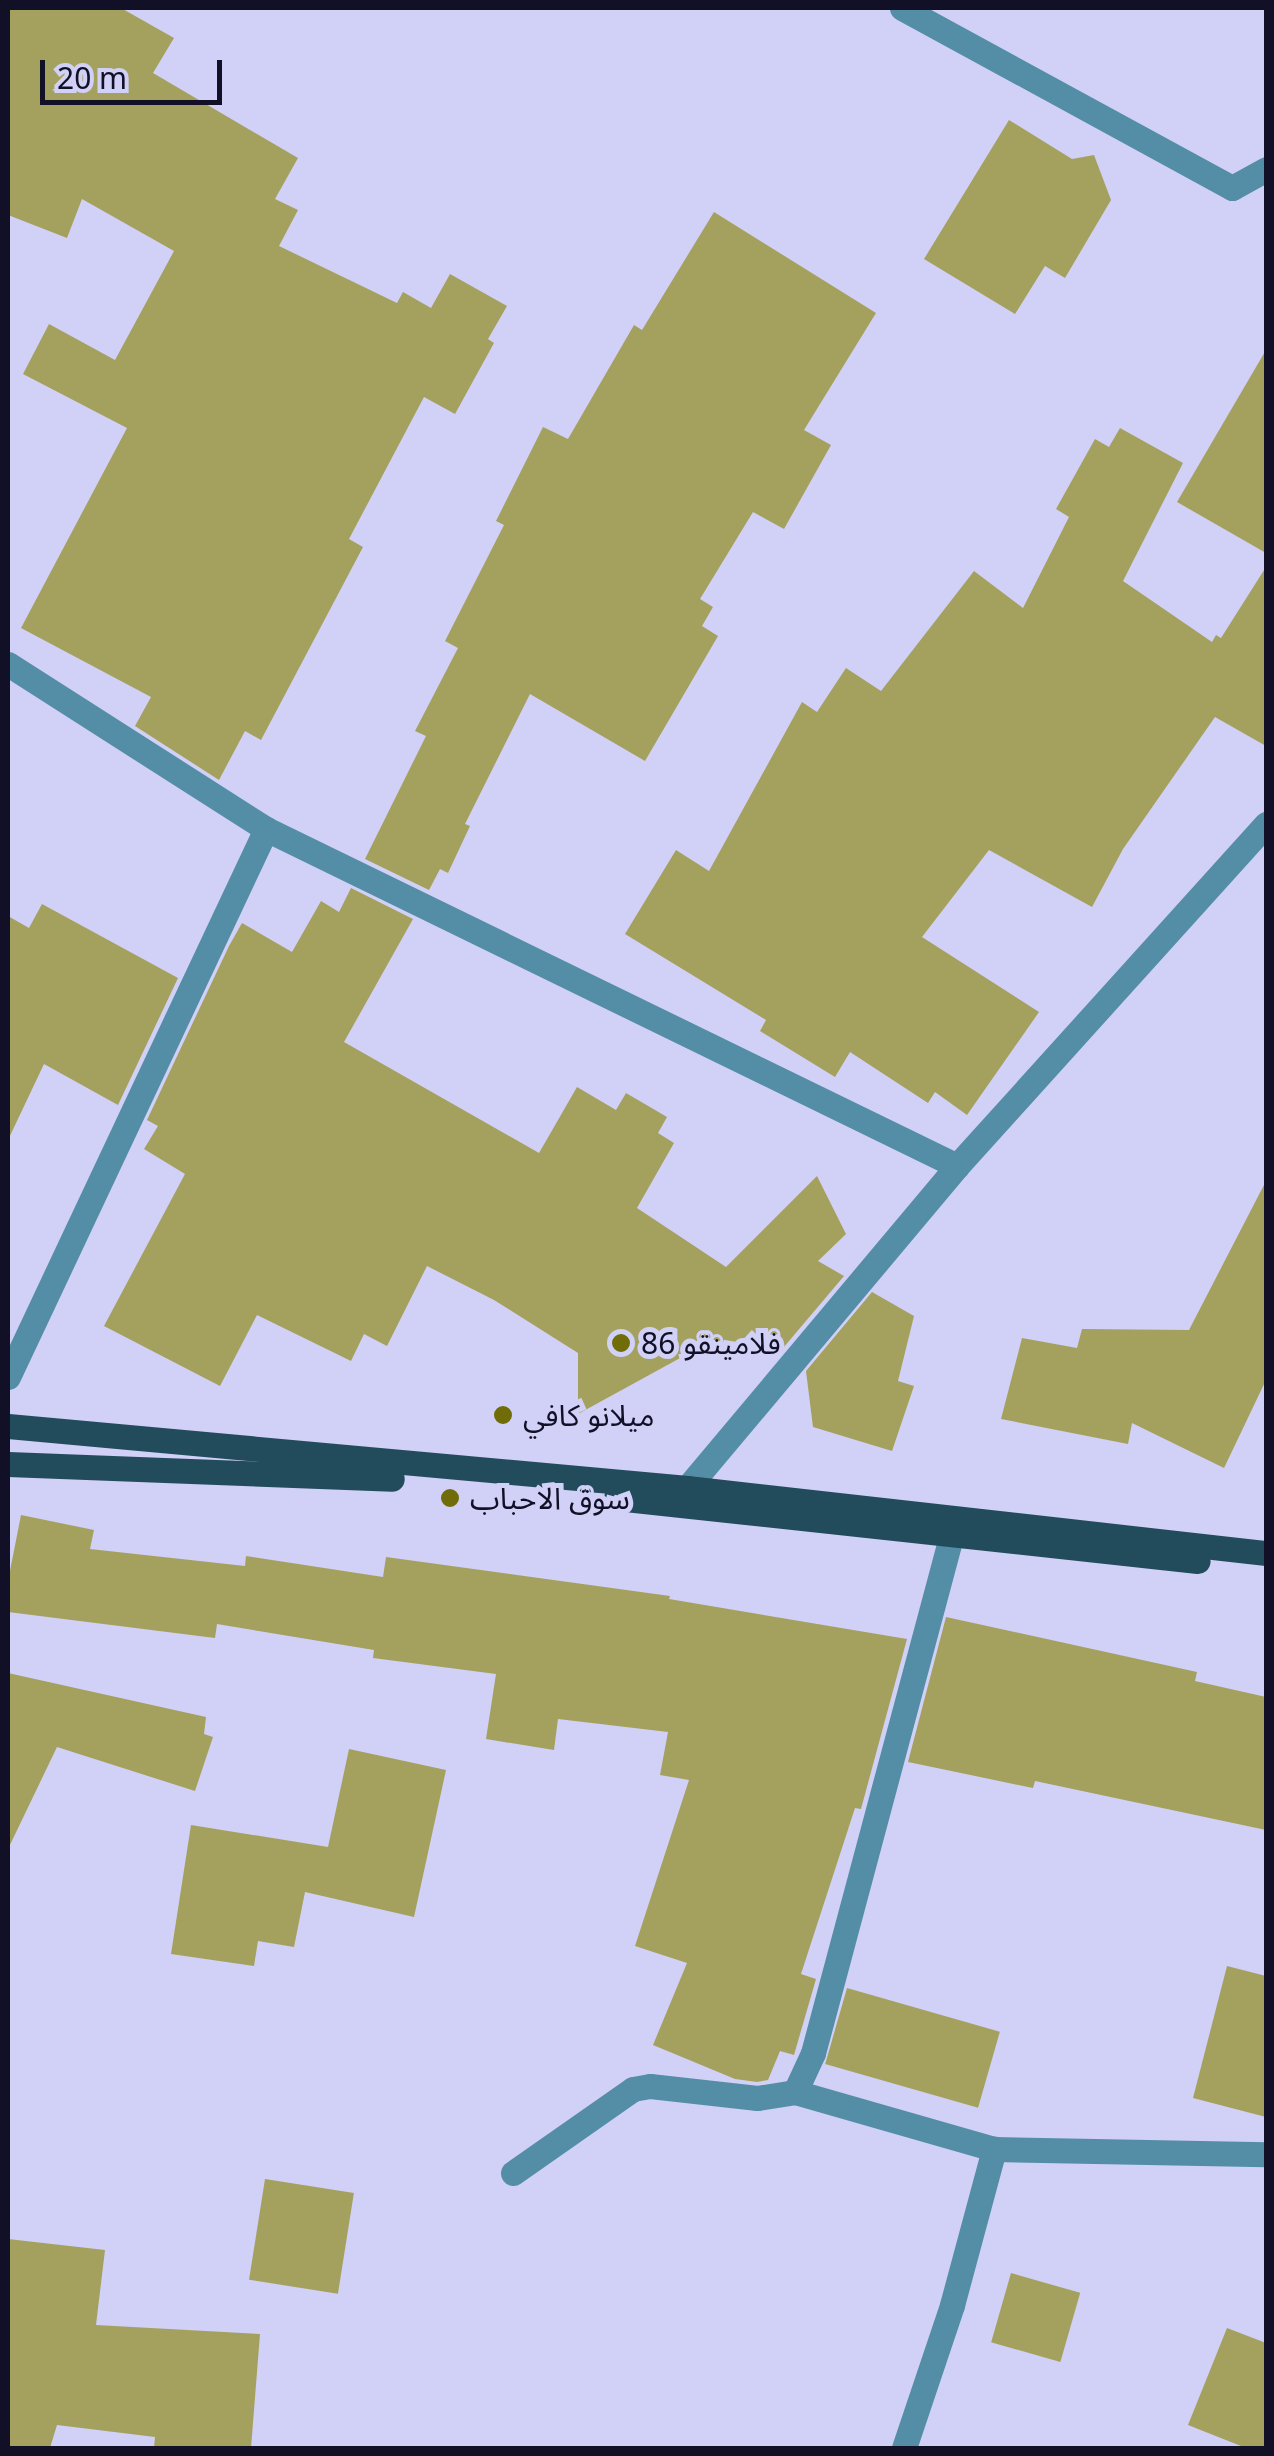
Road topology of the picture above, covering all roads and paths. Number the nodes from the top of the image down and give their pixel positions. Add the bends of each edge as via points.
1 (902, 8) edge
2 (1266, 169) edge
3 (8, 664) edge
4 (1266, 824) edge
5 (266, 829) junction
6 (956, 1166) junction
7 (8, 1378) edge
8 (8, 1426) edge
9 (8, 1464) edge
10 (686, 1488) junction
11 (951, 1538) junction
12 (1266, 1553) edge
13 (1221, 1555) junction
14 (1266, 1569) edge
15 (795, 2092) junction
16 (994, 2150) junction
17 (1266, 2154) edge
18 (513, 2173) dead end
19 (904, 2448) edge

1 - 2 street via 1232,188
3 - 5 street
4 - 6 street
5 - 6 street
5 - 7 street
6 - 10 street
8 - 10 main road
9 - 11 main road via 384,1478
10 - 13 main road
11 - 13 main road
11 - 15 street via 813,2053
12 - 13 main road
13 - 14 main road
15 - 16 street
15 - 18 street via 757,2098 633,2089
16 - 17 street
16 - 19 street

